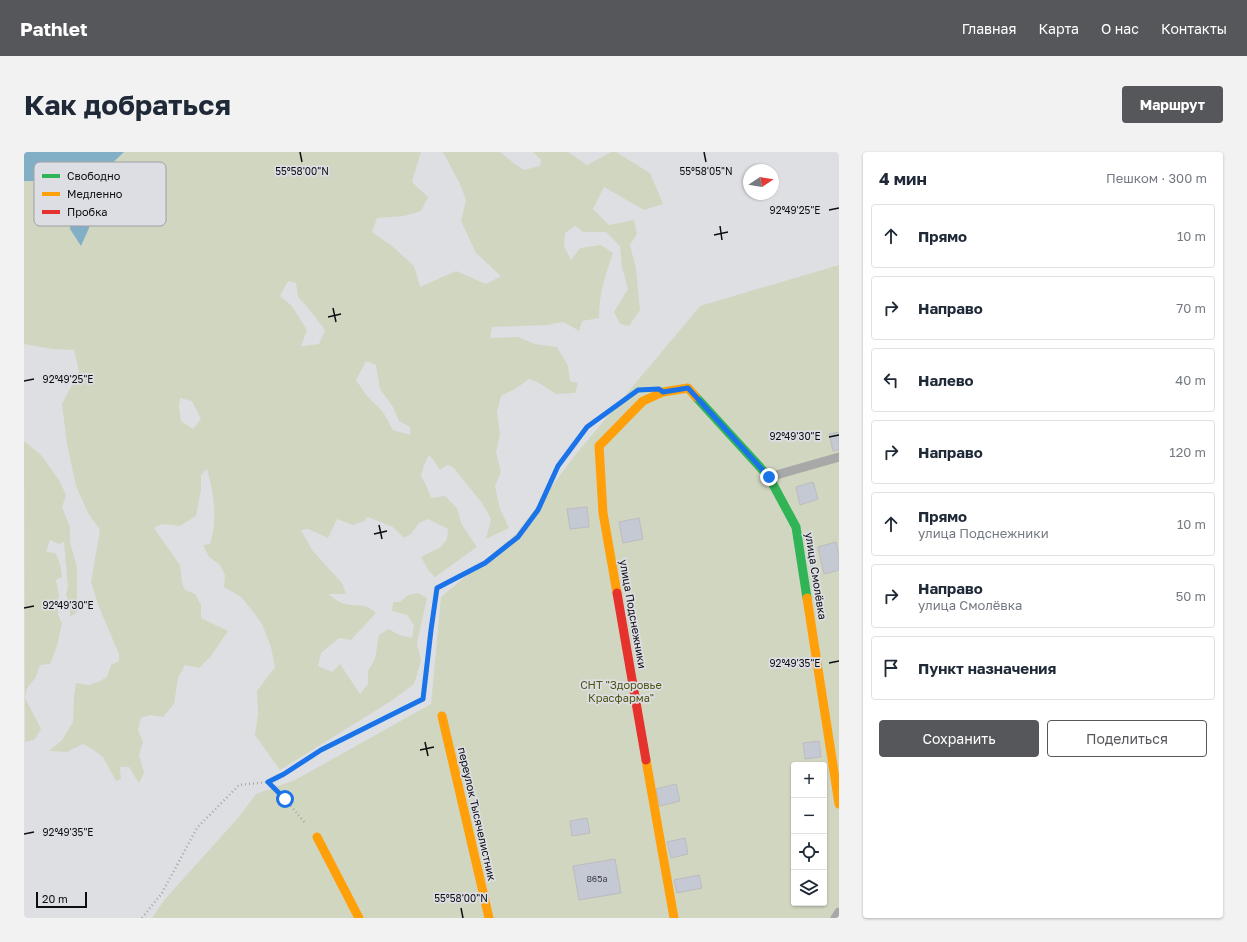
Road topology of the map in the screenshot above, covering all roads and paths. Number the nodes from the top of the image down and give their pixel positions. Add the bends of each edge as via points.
1 (688, 388) joint
2 (593, 422) dead end
3 (839, 457) edge
4 (769, 477) junction
5 (442, 716) dead end
6 (268, 782) junction
7 (839, 804) edge
8 (317, 837) joint
9 (839, 912) edge
10 (142, 918) edge
11 (359, 918) edge
12 (489, 918) edge
13 (674, 918) edge
14 (835, 918) edge

1 - 4 street, улица Смолёвка
1 - 13 street, улица Подснежники via 663,392 643,401 598,446 603,513
2 - 6 path via 558,466 538,510 518,537 485,563 437,588 423,699 321,750
3 - 4 lane
4 - 7 street, улица Смолёвка via 796,527
5 - 12 street, переулок Тысячелистник
6 - 8 path
6 - 10 path via 240,784 197,828 162,893
8 - 11 street
9 - 14 lane

